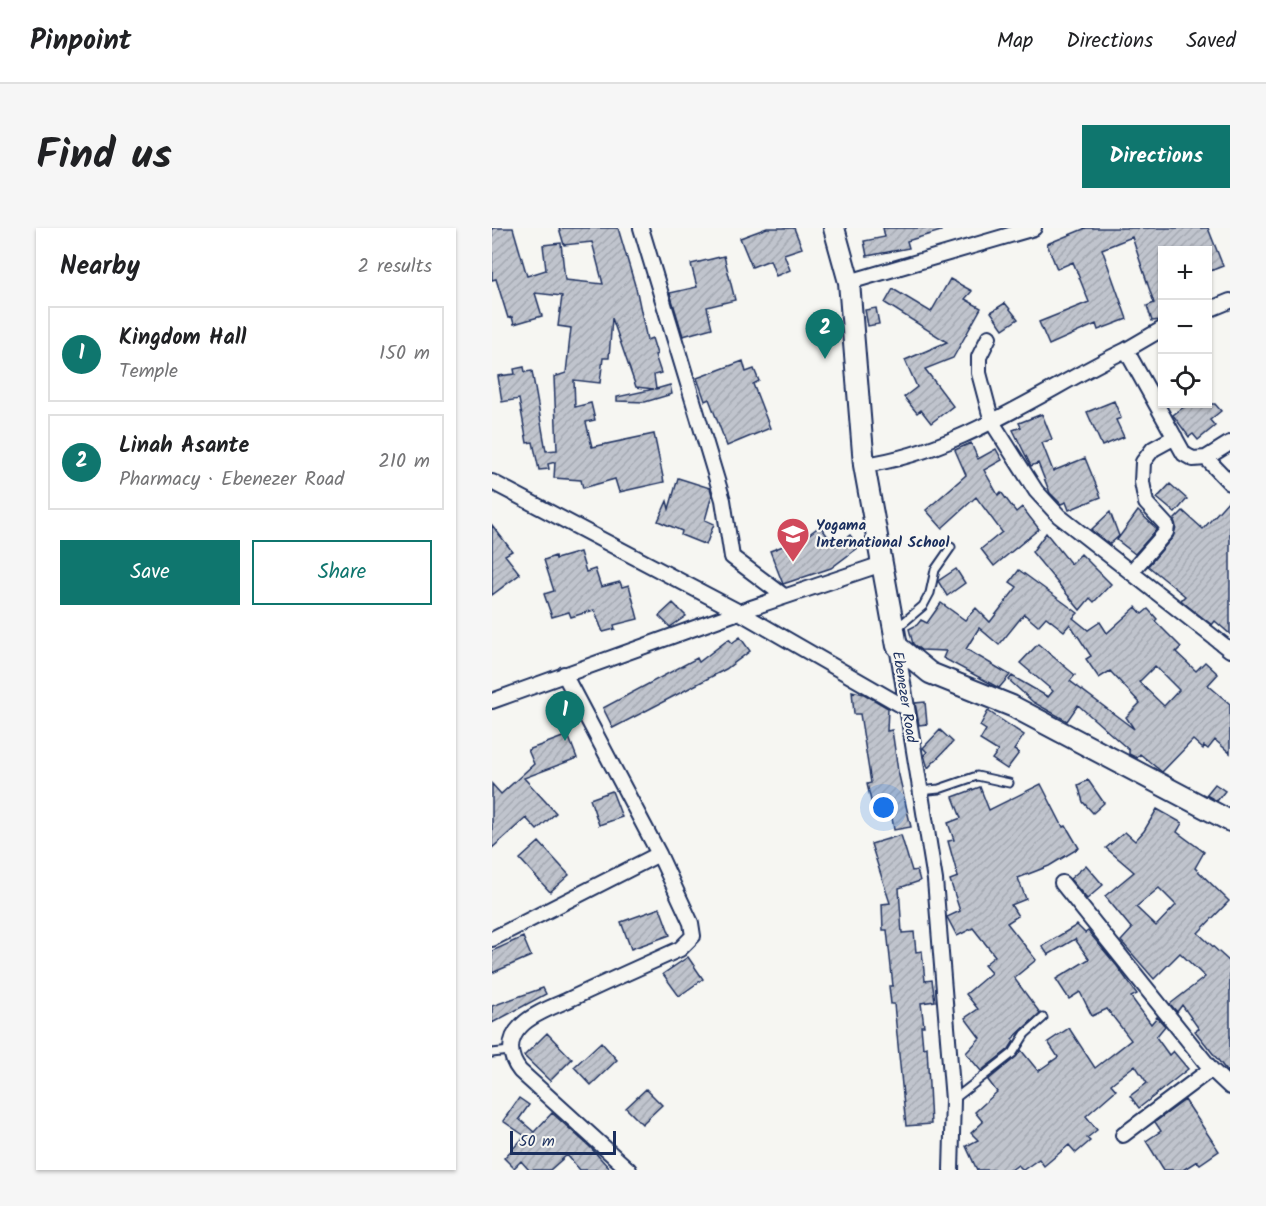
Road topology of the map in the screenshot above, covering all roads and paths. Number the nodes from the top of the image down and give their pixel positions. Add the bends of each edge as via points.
1 (641, 228) edge
2 (834, 228) edge
3 (1034, 228) edge
4 (849, 282) junction
5 (1230, 301) edge
6 (1212, 308) edge
7 (1158, 331) edge
8 (988, 337) dead end
9 (1126, 350) junction
10 (992, 422) junction
11 (1175, 437) junction
12 (1230, 443) edge
13 (1206, 458) junction
14 (864, 465) junction
15 (492, 481) edge
16 (1230, 483) edge
17 (951, 547) dead end
18 (882, 564) junction
19 (1132, 571) junction
20 (784, 596) junction
21 (739, 612) junction
22 (896, 638) junction
23 (1230, 650) edge
24 (564, 674) junction
25 (492, 701) edge
26 (906, 708) junction
27 (1009, 783) dead end
28 (920, 791) junction
29 (1230, 821) edge
30 (658, 854) junction
31 (1062, 883) dead end
32 (492, 939) edge
33 (1043, 1018) dead end
34 (510, 1051) junction
35 (492, 1053) edge
36 (1210, 1068) junction
37 (1230, 1087) edge
38 (952, 1100) junction
39 (1123, 1136) dead end
40 (629, 1170) edge
41 (951, 1170) edge

1 - 20 street via 723,500 732,557
2 - 4 street, Ebenezer Road
3 - 4 street
4 - 14 street, Ebenezer Road
5 - 6 street
7 - 9 street
8 - 10 street via 979,357 979,373
9 - 10 street
9 - 11 street
10 - 14 street via 917,454
10 - 19 street via 1036,491 1059,516
11 - 13 street via 1184,454 1193,459
11 - 19 street via 1153,449 1143,462 1144,498 1167,526
12 - 13 street
13 - 16 street
14 - 18 street, Ebenezer Road
15 - 21 street
17 - 22 lane via 935,570 923,606
18 - 20 street
18 - 22 street, Ebenezer Road
19 - 23 street
20 - 21 street
21 - 24 street
21 - 26 street
22 - 26 street, Ebenezer Road
22 - 29 street via 930,673 1012,706
24 - 25 street
24 - 30 street
26 - 28 street, Ebenezer Road
27 - 28 lane via 977,776
28 - 38 street, Ebenezer Road via 935,880
30 - 32 street
30 - 34 street via 691,923 693,936 680,949 521,1025 512,1038
31 - 36 street
33 - 38 lane via 1025,1034 1018,1048
34 - 35 lane
34 - 40 street via 520,1071
36 - 37 street
36 - 39 street
38 - 41 street, Ebenezer Road

